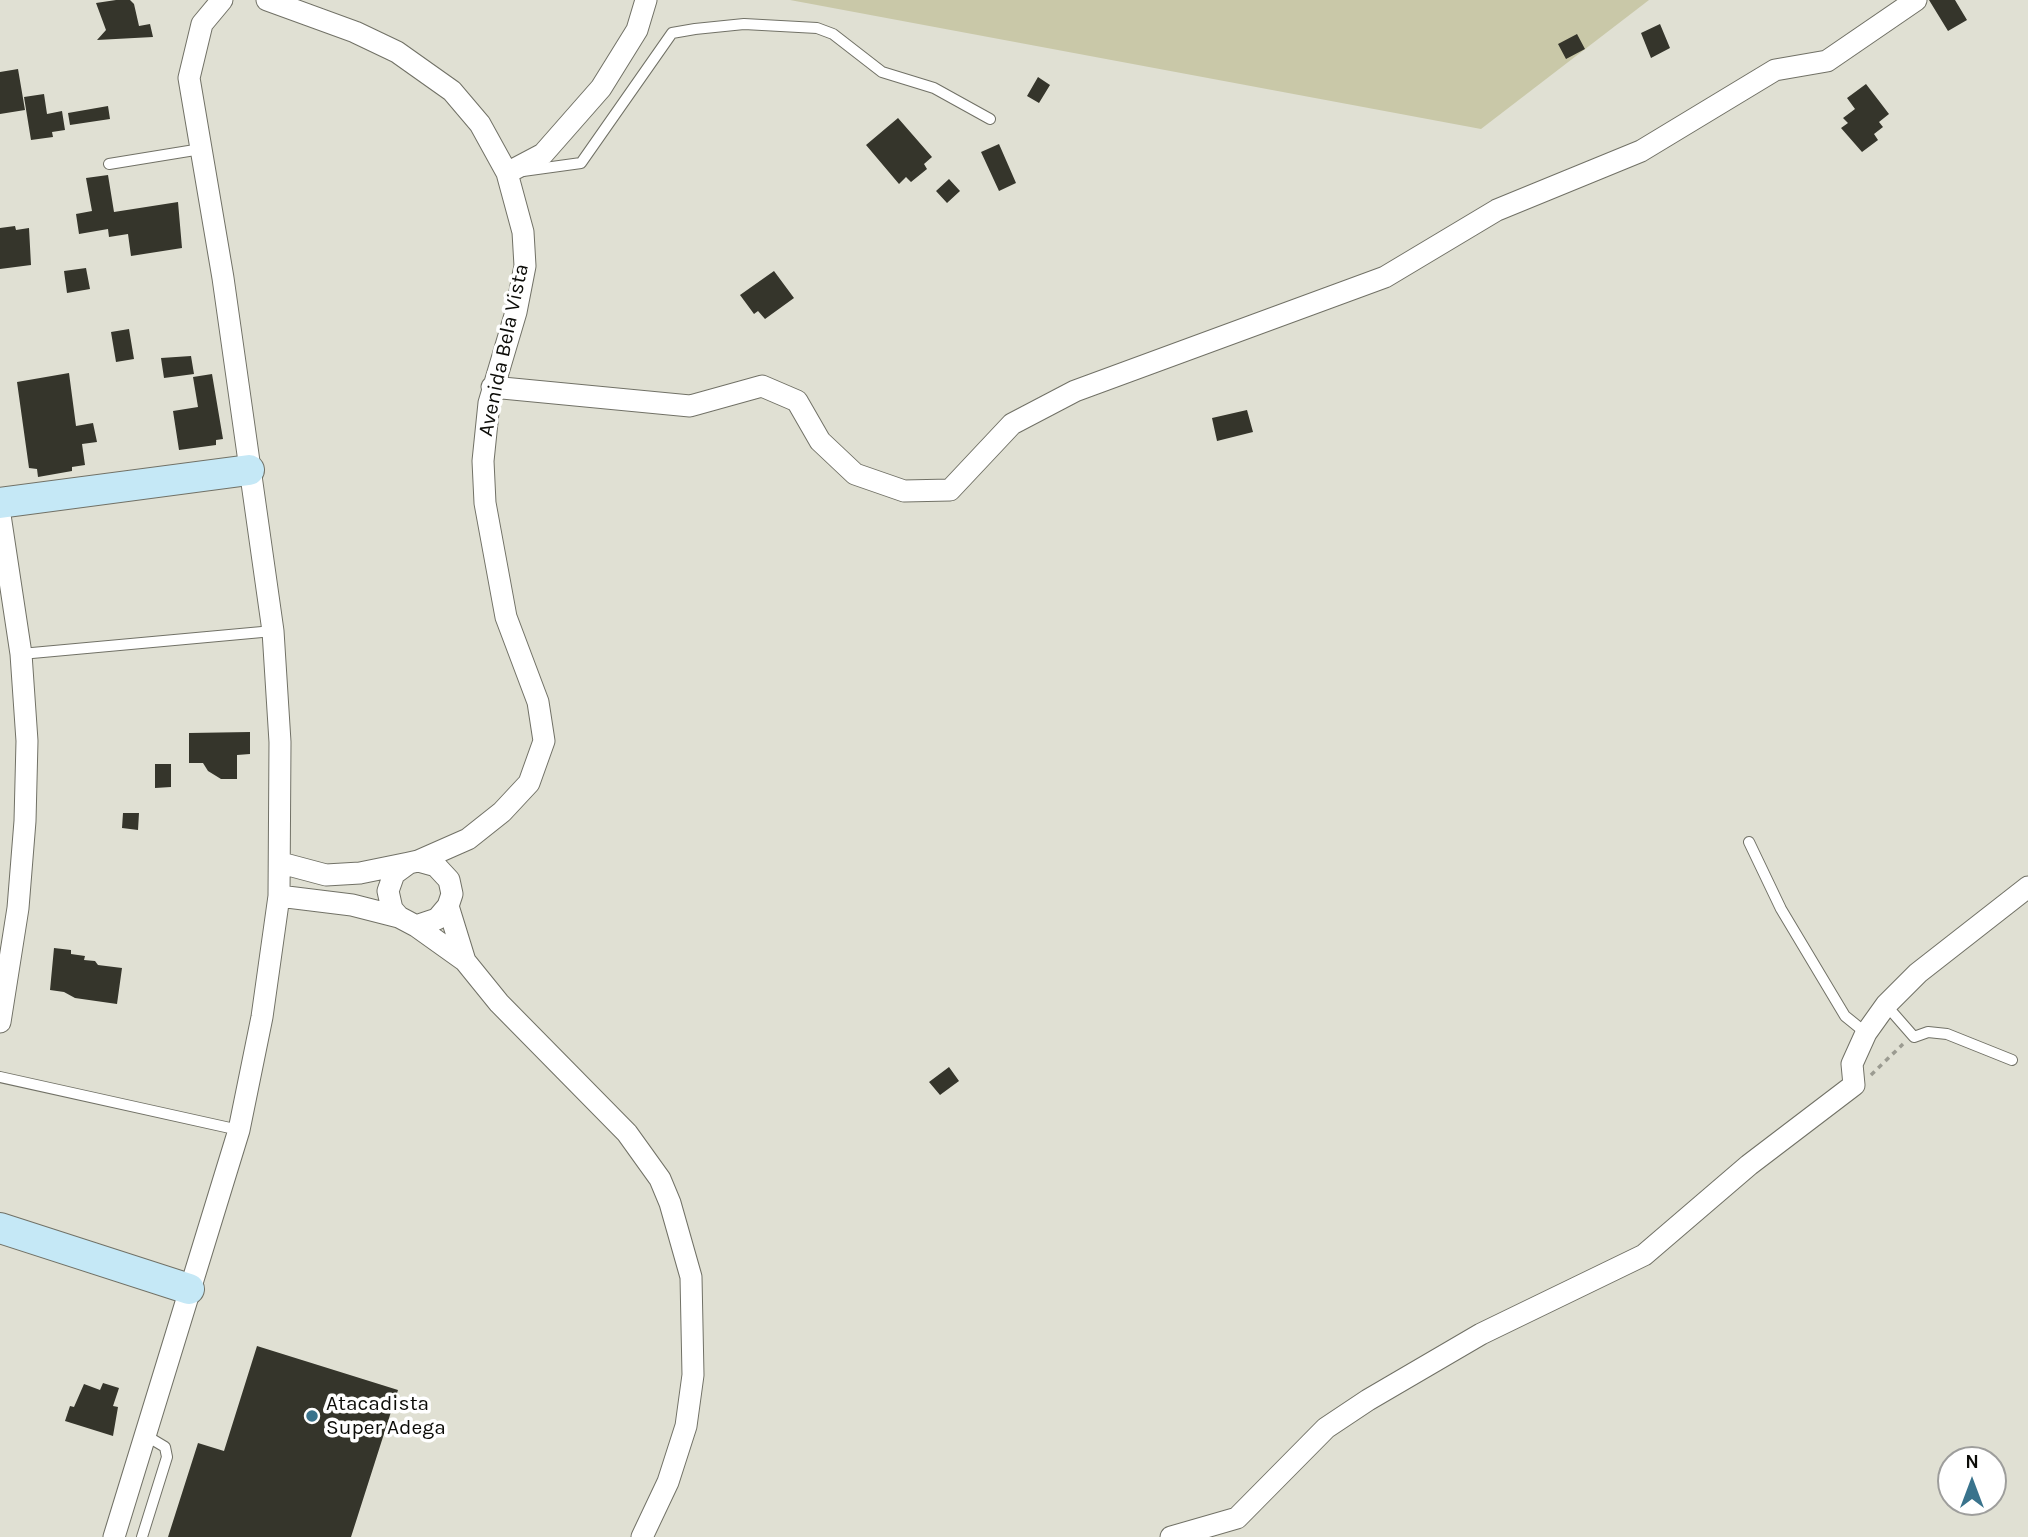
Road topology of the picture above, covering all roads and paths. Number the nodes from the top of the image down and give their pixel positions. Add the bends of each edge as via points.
1 (222, 0) edge
2 (267, 0) edge
3 (646, 0) edge
4 (1916, 0) edge
5 (990, 119) dead end
6 (201, 149) junction
7 (109, 164) dead end
8 (507, 173) junction
9 (492, 387) junction
10 (249, 470) junction
11 (0, 503) edge
12 (0, 515) edge
13 (274, 631) junction
14 (11, 655) edge
15 (468, 839) junction
16 (1749, 842) dead end
17 (413, 862) junction
18 (281, 863) junction
19 (449, 880) junction
20 (2028, 887) edge
21 (279, 896) junction
22 (448, 906) junction
23 (408, 922) junction
24 (465, 961) junction
25 (1886, 1005) junction
26 (0, 1022) edge
27 (1866, 1033) junction
28 (1914, 1037) junction
29 (2012, 1060) dead end
30 (0, 1077) edge
31 (1854, 1085) junction
32 (239, 1130) junction
33 (0, 1228) edge
34 (189, 1289) junction
35 (145, 1435) junction
36 (114, 1537) edge
37 (142, 1537) edge
38 (642, 1537) edge
39 (1171, 1537) edge

1 - 6 street via 202,24 189,78
2 - 8 street, Avenida Bela Vista via 365,37 430,73 480,124
3 - 8 street via 637,30 601,88 543,154
4 - 9 street via 1828,61 1774,69 1641,151 1497,209 1385,277 1075,391 1012,424 950,490 905,491 855,474 820,441 797,401 762,386 690,407
5 - 8 lane via 934,88 882,72 833,34 817,28 744,24 695,29 672,33 581,163
6 - 7 lane
6 - 10 street
8 - 9 street, Avenida Bela Vista via 523,232 525,267
9 - 15 street, Avenida Bela Vista via 484,461 485,503 506,617 538,702 544,741 528,783
10 - 11 street
10 - 13 street
12 - 14 street
13 - 14 lane
13 - 18 street via 281,742
14 - 26 street via 27,741 25,821 18,908
15 - 17 street, Avenida Bela Vista
15 - 19 street, Avenida Bela Vista
16 - 27 lane via 1781,909 1845,1016
17 - 18 street via 360,873 326,874
17 - 19 street via 436,866
17 - 23 street, Avenida Bela Vista via 394,874 388,891 393,909
18 - 21 street
19 - 22 street, Avenida Bela Vista via 452,894
20 - 25 street
21 - 23 street via 352,905
21 - 32 street via 262,1017
22 - 23 street via 437,919
22 - 24 street, Avenida Bela Vista
23 - 24 street
24 - 38 street via 499,1003 636,1144 660,1179 679,1231 691,1277 693,1375 686,1426 672,1471
25 - 27 street
25 - 28 lane
27 - 31 street via 1852,1064
28 - 29 lane via 1928,1032 1947,1034
28 - 31 path via 1875,1073
30 - 32 lane
31 - 39 street via 1749,1165 1644,1255 1481,1334 1368,1399 1326,1429 1237,1518
32 - 34 street
33 - 34 street
34 - 35 street
35 - 36 street
35 - 37 lane via 165,1447 167,1457

